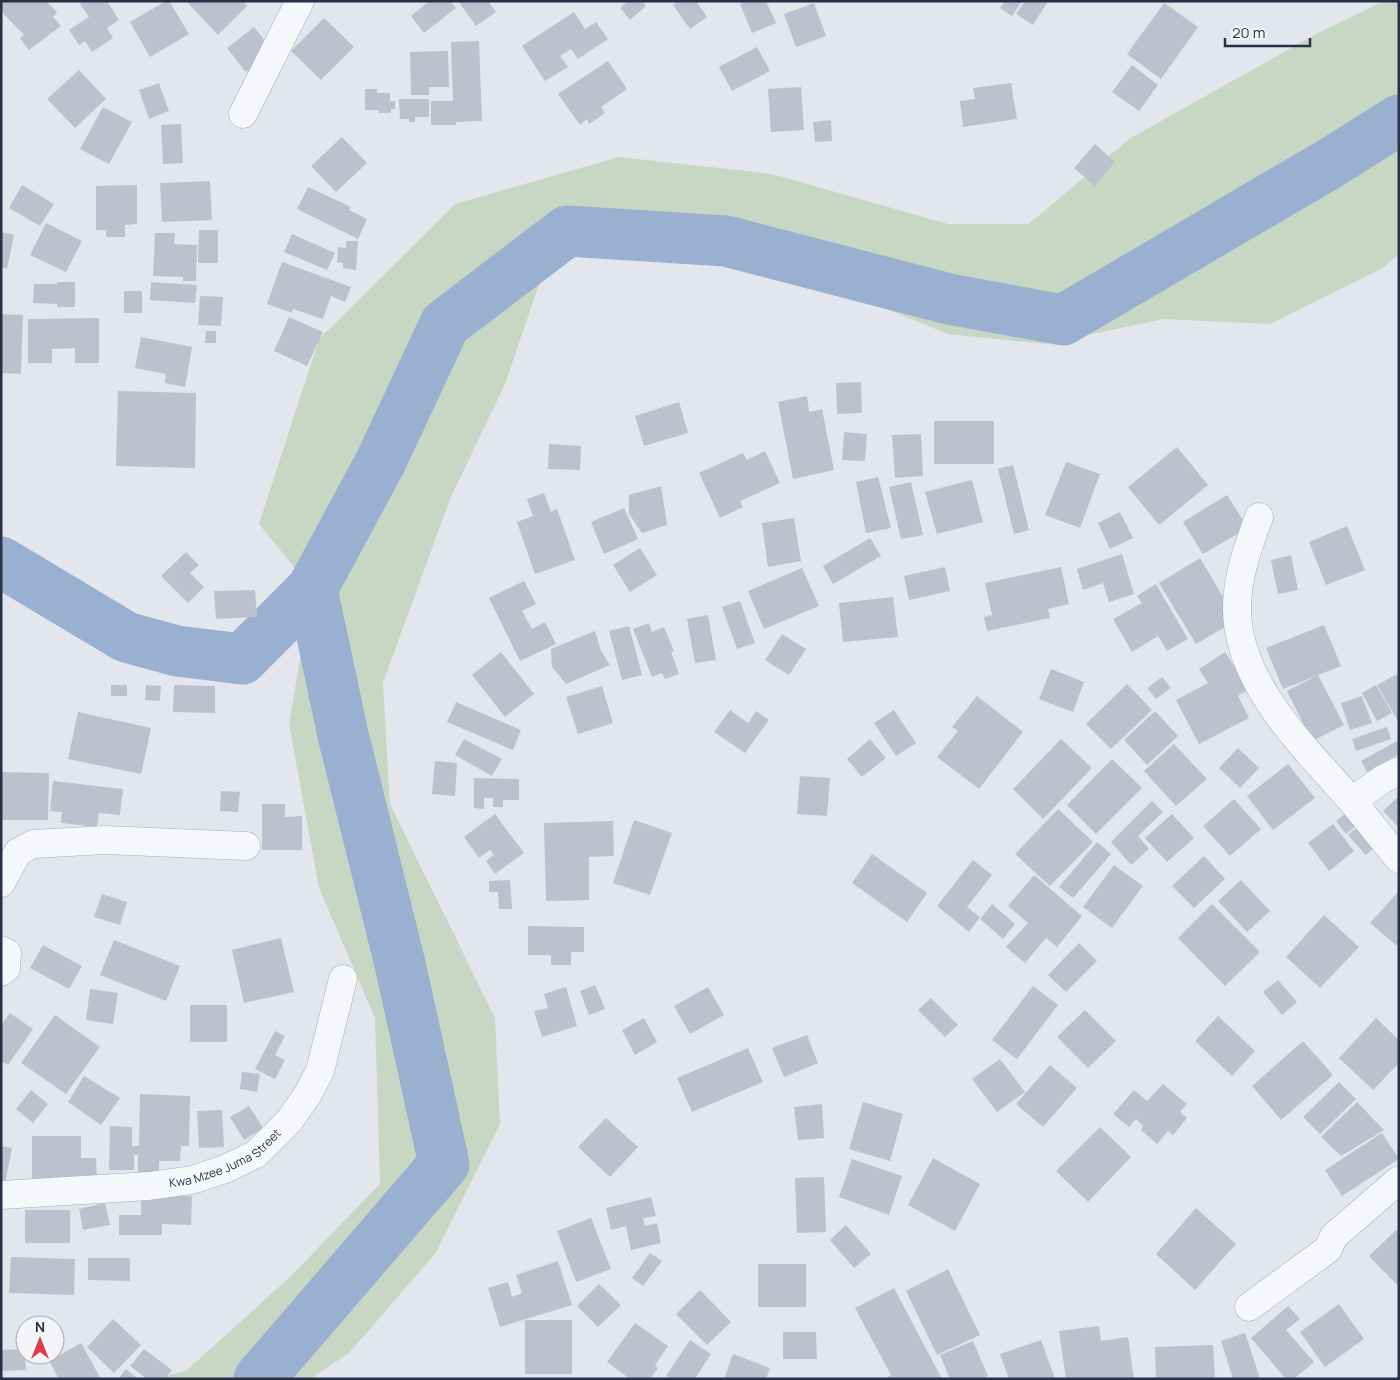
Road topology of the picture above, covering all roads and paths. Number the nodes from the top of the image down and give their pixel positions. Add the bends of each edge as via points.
1 (300, 1) edge
2 (243, 114) dead end
3 (1259, 517) dead end
4 (1399, 771) edge
5 (1352, 801) junction
6 (1, 842) edge
7 (33, 844) junction
8 (246, 846) dead end
9 (1399, 859) edge
10 (1, 883) edge
11 (1, 950) edge
12 (1, 972) edge
13 (343, 979) dead end
14 (1399, 1180) edge
15 (1, 1195) edge
16 (1249, 1307) dead end

1 - 2 street
3 - 5 street via 1239,582 1237,610 1248,661 1282,721
4 - 5 street
5 - 9 street
6 - 7 street
7 - 8 street via 105,840
7 - 10 street via 18,852
11 - 12 street via 7,953 6,968
13 - 15 street, Kwa Mzee Juma Street via 320,1071 289,1121 256,1154 192,1180 141,1187
14 - 16 street via 1334,1236 1328,1249

